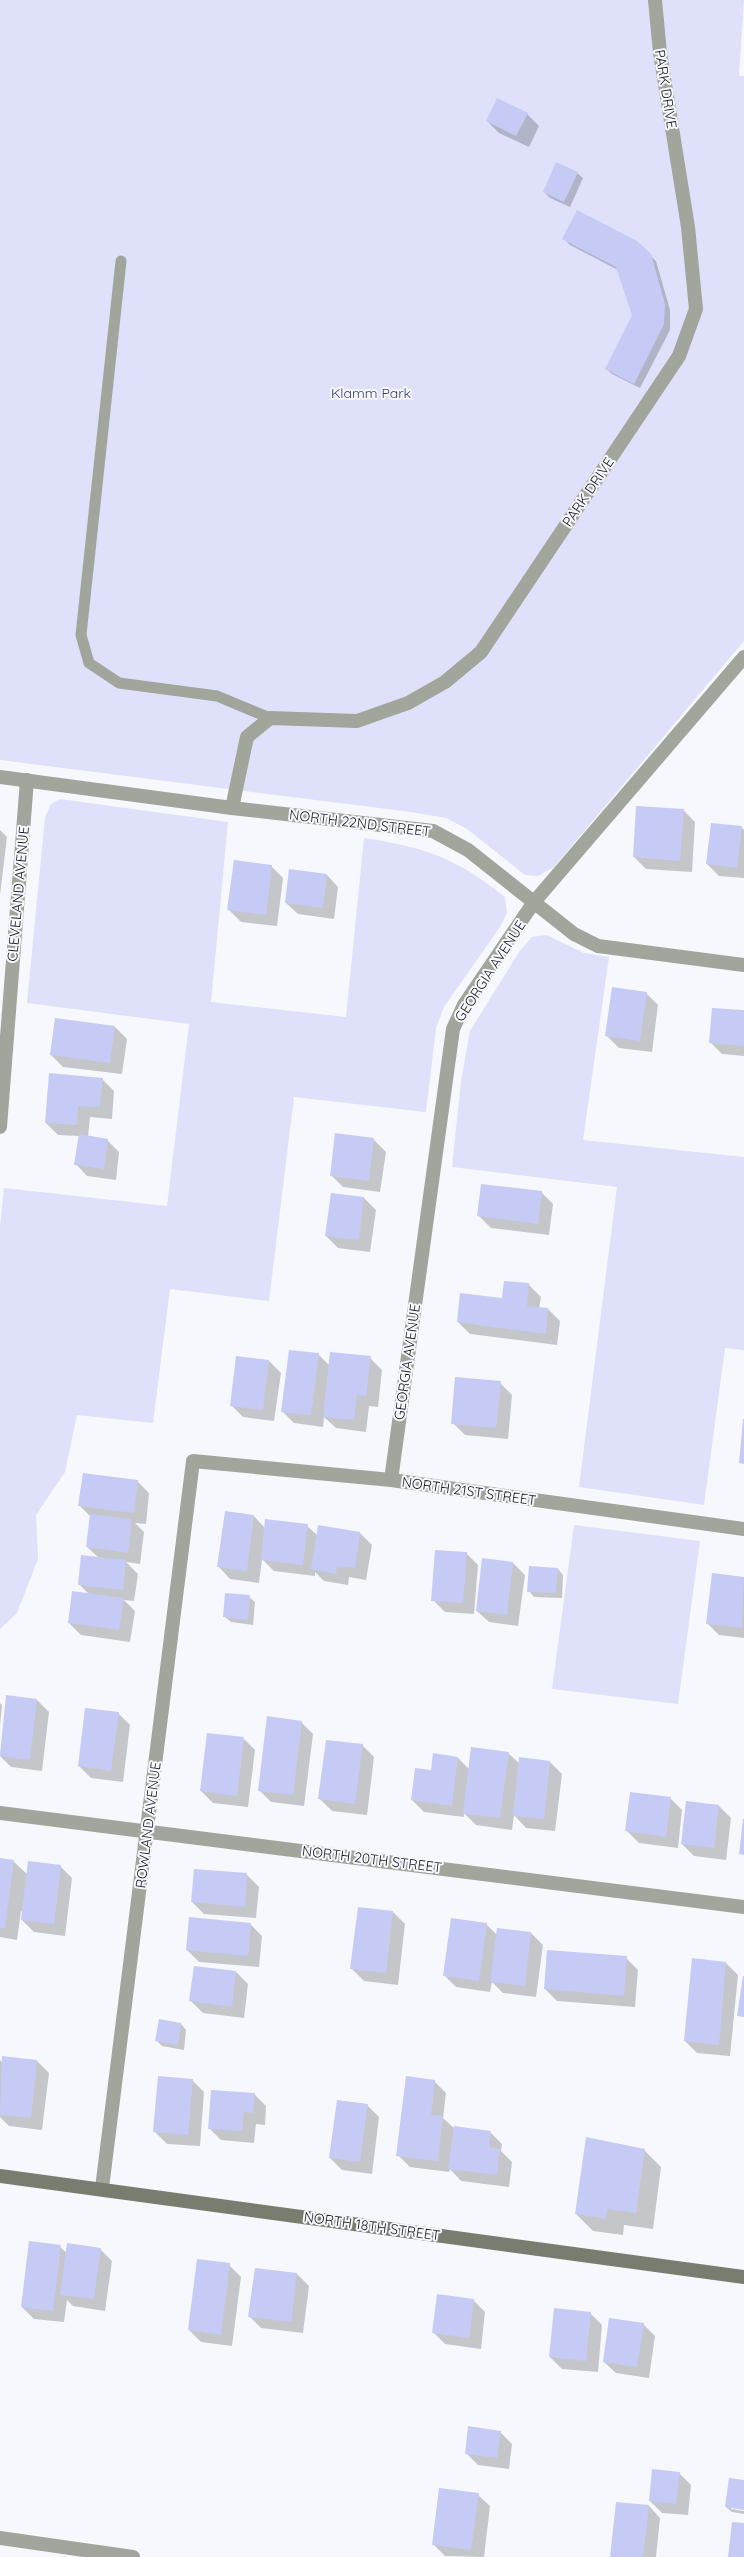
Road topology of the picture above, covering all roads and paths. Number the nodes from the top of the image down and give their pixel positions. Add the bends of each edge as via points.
1 (654, 0) edge
2 (121, 261) dead end
3 (744, 657) edge
4 (270, 718) junction
5 (0, 777) edge
6 (28, 780) junction
7 (232, 808) junction
8 (534, 902) junction
9 (744, 965) edge
10 (0, 1127) edge
11 (193, 1461) joint
12 (391, 1480) junction
13 (744, 1530) edge
14 (0, 1812) edge
15 (148, 1830) junction
16 (744, 1907) edge
17 (0, 2176) edge
18 (102, 2188) junction
19 (744, 2277) edge
20 (0, 2538) edge
21 (133, 2557) edge

1 - 4 street, PARK DRIVE via 688,227 696,309 679,356 481,652 445,682 408,703 357,721
2 - 4 lane via 81,635 89,663 118,682 217,696
3 - 8 street, GEORGIA AVENUE
4 - 7 street via 248,737
5 - 6 street, NORTH 22ND STREET
6 - 7 street, NORTH 22ND STREET
6 - 10 street, CLEVELAND AVENUE
7 - 8 street, NORTH 22ND STREET via 433,831 468,850
8 - 9 street, NORTH 22ND STREET via 574,934 598,946
8 - 12 street, GEORGIA AVENUE via 464,1005 453,1029
11 - 12 street, NORTH 21ST STREET
11 - 15 street, ROWLAND AVENUE
12 - 13 street, NORTH 21ST STREET
14 - 15 street, NORTH 20TH STREET
15 - 16 street, NORTH 20TH STREET
15 - 18 street, ROWLAND AVENUE
17 - 18 main road, NORTH 18TH STREET
18 - 19 main road, NORTH 18TH STREET
20 - 21 street

